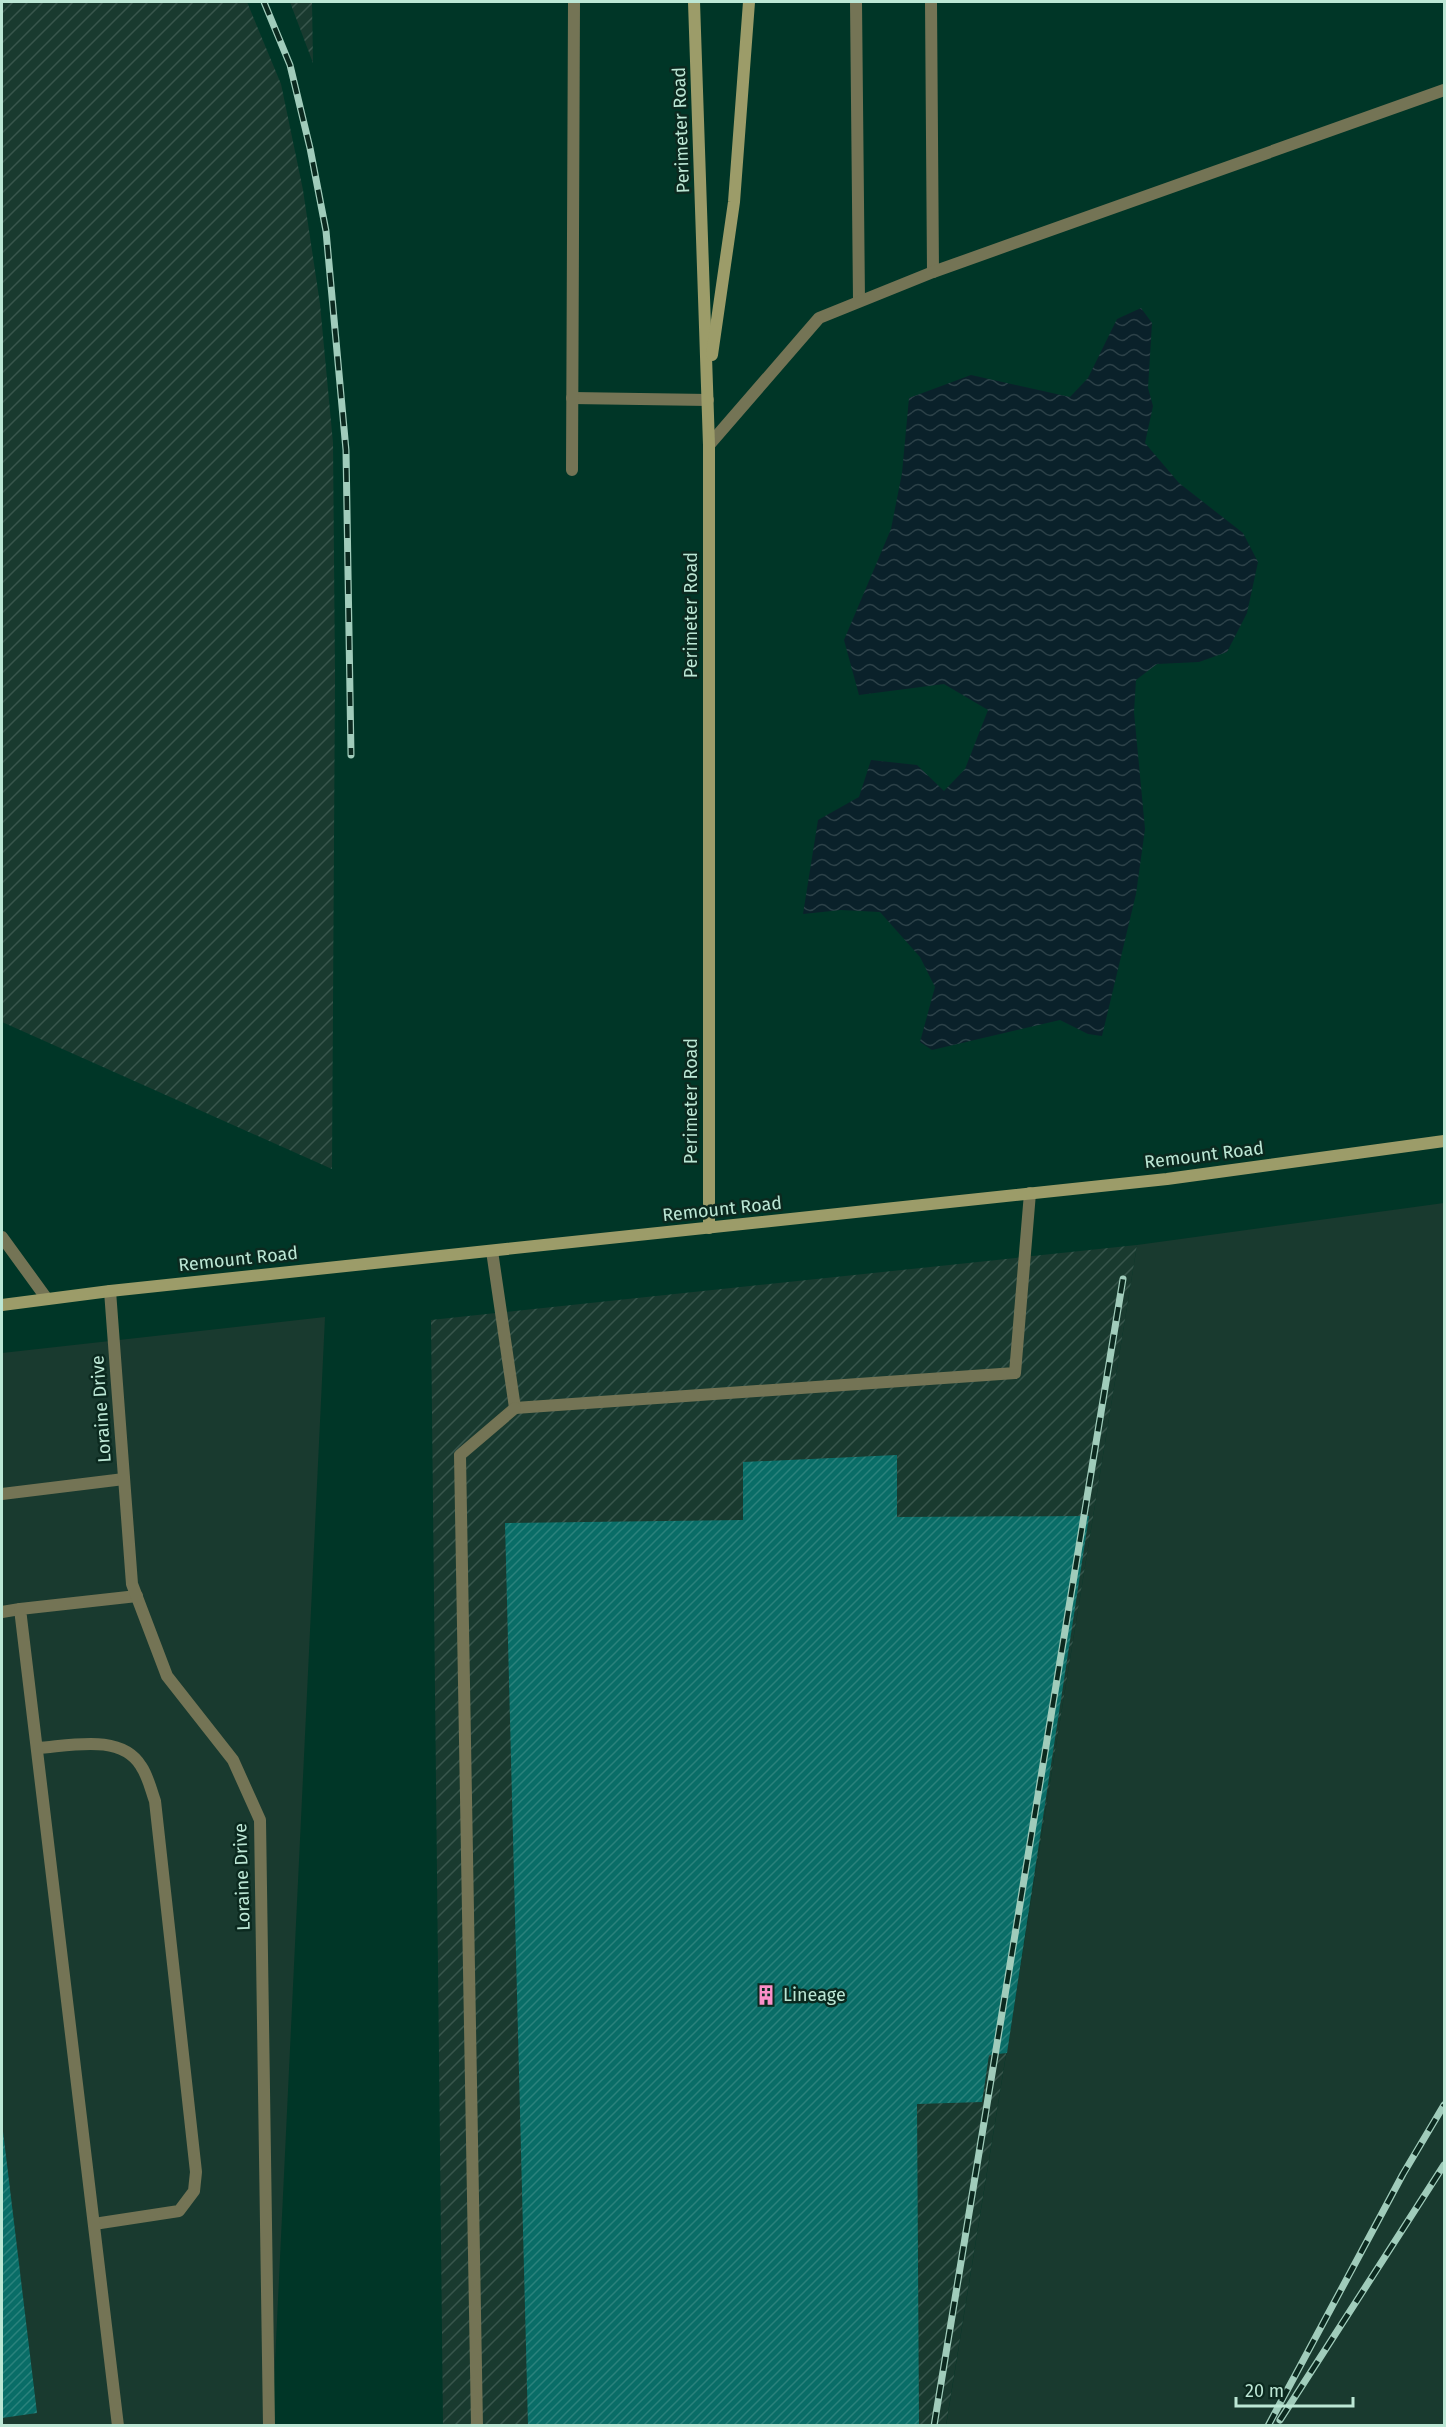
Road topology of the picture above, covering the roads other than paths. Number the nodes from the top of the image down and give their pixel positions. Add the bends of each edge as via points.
1 (574, 2) edge
2 (694, 2) edge
3 (749, 2) edge
4 (856, 2) edge
5 (931, 2) edge
6 (1444, 90) edge
7 (933, 272) junction
8 (859, 301) junction
9 (708, 386) junction
10 (572, 398) junction
11 (708, 400) junction
12 (709, 445) junction
13 (572, 470) dead end
14 (1444, 1142) edge
15 (1030, 1193) junction
16 (709, 1228) junction
17 (2, 1237) edge
18 (492, 1251) junction
19 (110, 1291) junction
20 (47, 1299) junction
21 (2, 1305) edge
22 (515, 1408) junction
23 (124, 1479) junction
24 (2, 1494) edge
25 (137, 1596) junction
26 (20, 1610) junction
27 (2, 1612) edge
28 (37, 1748) junction
29 (94, 2224) junction
30 (118, 2426) edge
31 (269, 2426) edge
32 (477, 2426) edge

1 - 10 street
2 - 9 street, Perimeter Road
3 - 9 street via 734,202
4 - 8 street
5 - 7 street
6 - 7 street
7 - 8 street
8 - 12 street via 819,318
9 - 11 street, Perimeter Road
10 - 11 street
10 - 13 street
11 - 12 street, Perimeter Road
12 - 16 street, Perimeter Road
14 - 15 street, Remount Road
15 - 16 street, Remount Road
15 - 22 street via 1016,1373
16 - 18 street, Remount Road
17 - 20 street
18 - 19 street, Remount Road
18 - 22 street
19 - 20 street, Remount Road
19 - 23 street, Loraine Drive
20 - 21 street, Remount Road
22 - 32 street via 460,1455
23 - 24 street
23 - 25 street, Loraine Drive via 132,1584
25 - 26 street
25 - 31 street, Loraine Drive via 167,1676 233,1760 260,1820
26 - 27 street
26 - 28 street
28 - 29 street
28 - 29 street via 110,1745 130,1752 142,1767 155,1801 196,2172 194,2191 179,2211
29 - 30 street

